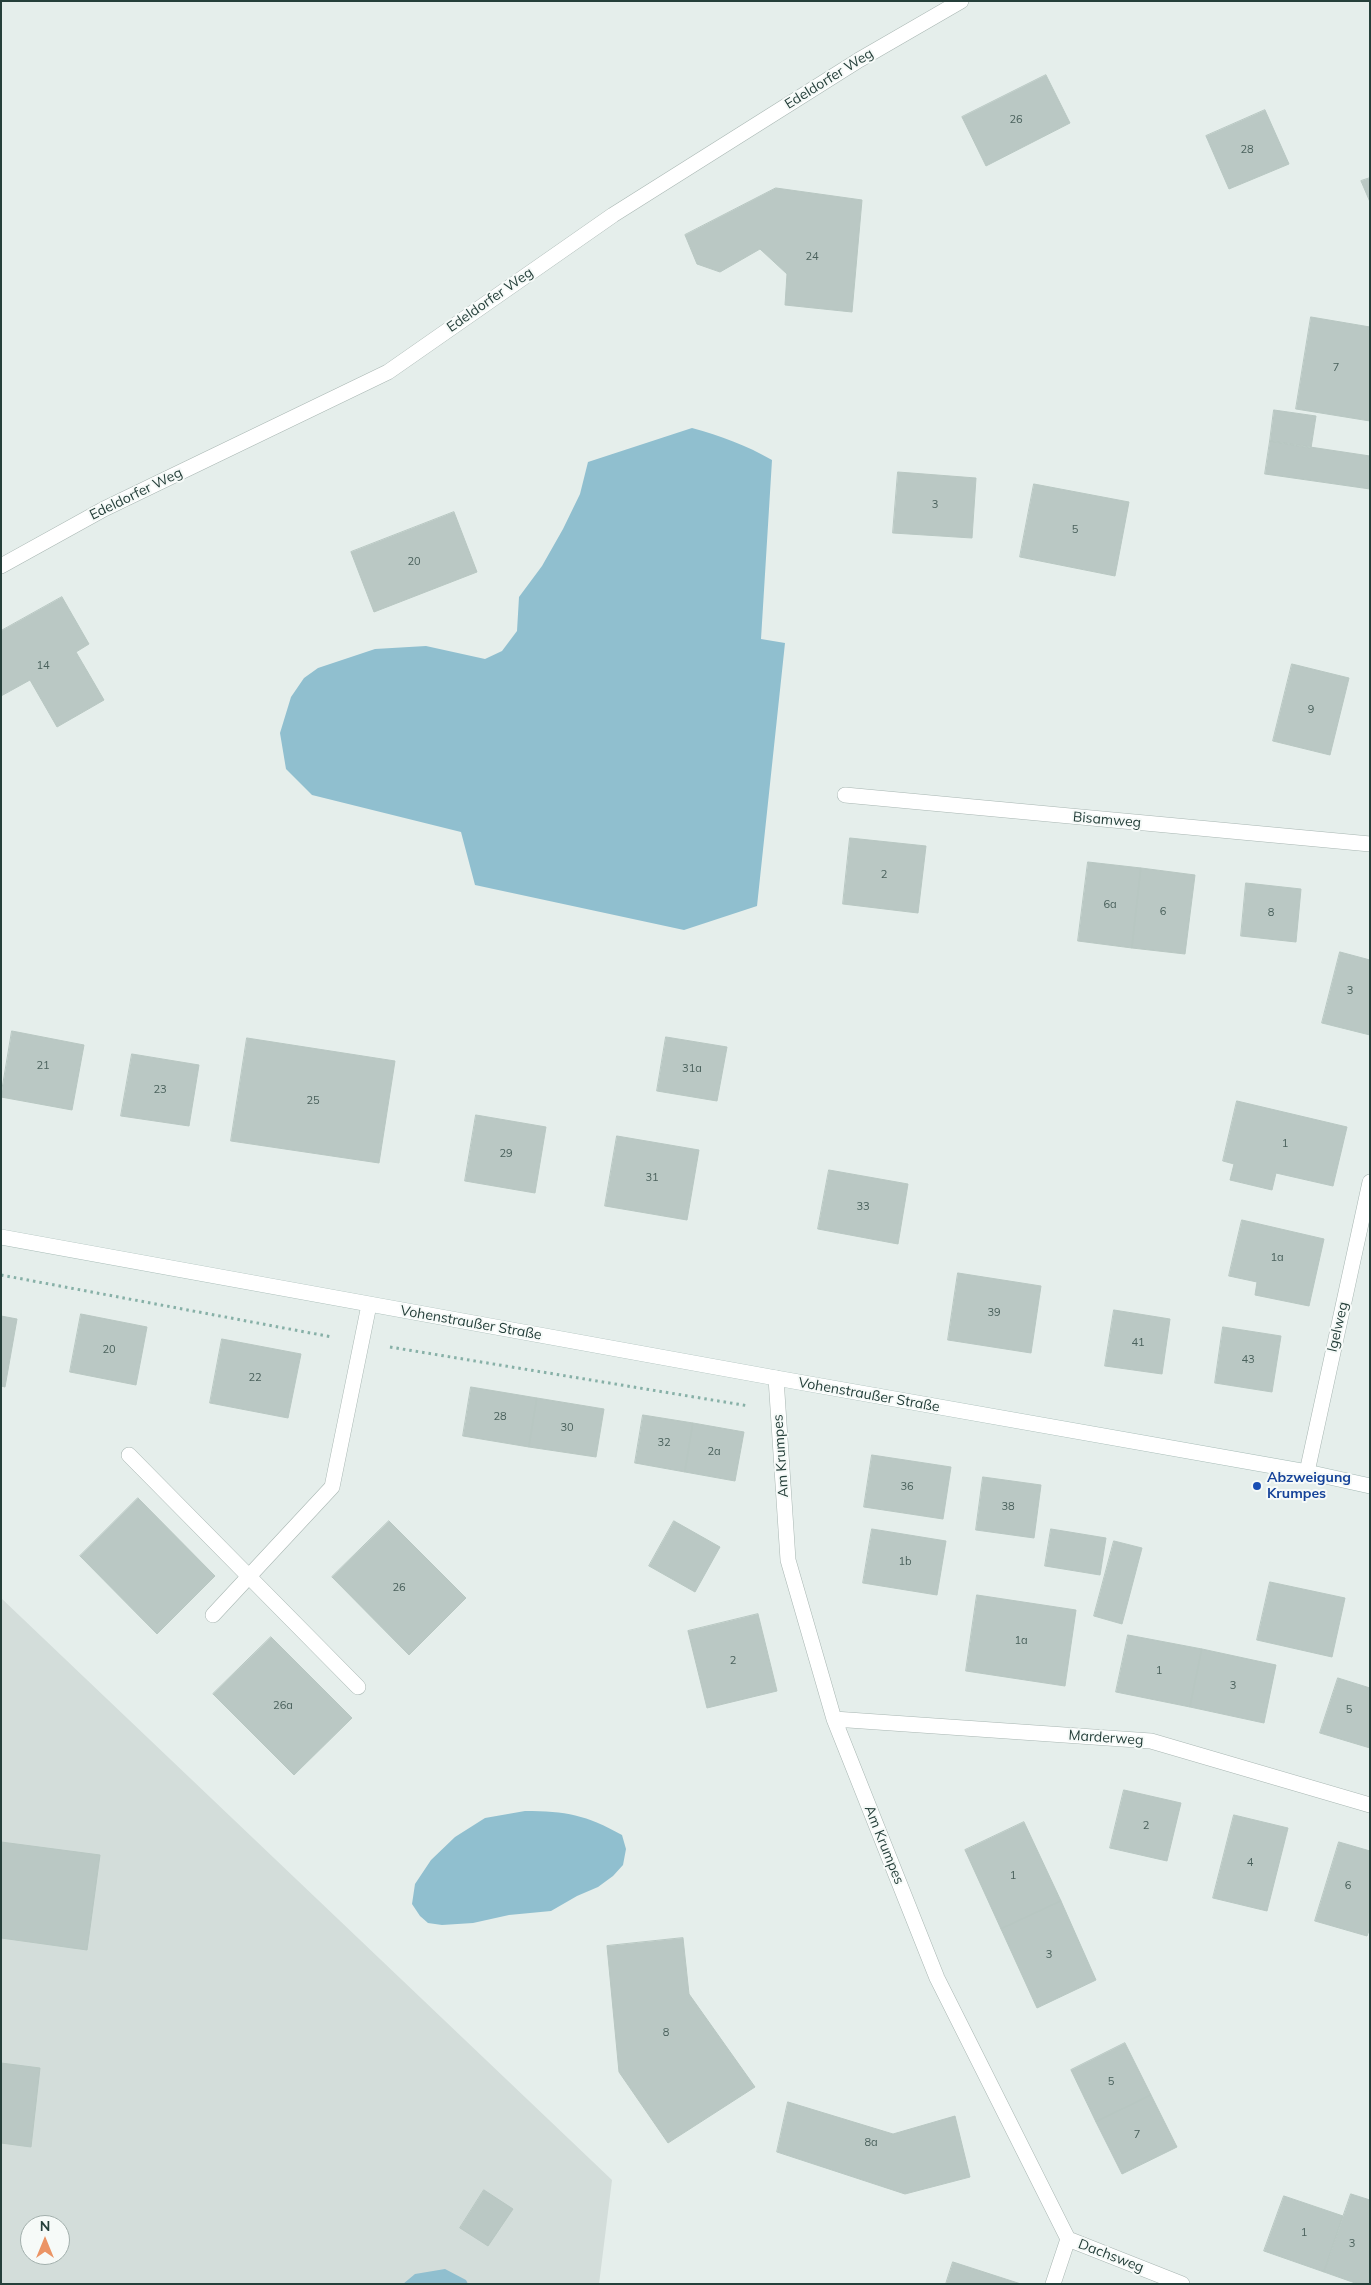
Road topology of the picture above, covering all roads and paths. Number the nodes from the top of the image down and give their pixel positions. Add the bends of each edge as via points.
1 (961, 1) edge
2 (1, 566) edge
3 (845, 795) dead end
4 (1370, 844) edge
5 (1370, 1182) edge
6 (1, 1237) edge
7 (368, 1305) junction
8 (776, 1378) junction
9 (129, 1455) dead end
10 (1307, 1472) junction
11 (1370, 1486) edge
12 (249, 1577) junction
13 (213, 1615) dead end
14 (358, 1687) dead end
15 (834, 1719) junction
16 (1370, 1805) edge
17 (1068, 2239) junction
18 (1053, 2284) edge
19 (1182, 2284) edge

1 - 2 street, Edeldorfer Weg via 859,60 613,215 388,372 104,509
3 - 4 street, Bisamweg
5 - 10 street, Igelweg
6 - 7 street, Vohenstraußer Straße
7 - 8 street, Vohenstraußer Straße
7 - 12 street via 332,1487
8 - 10 street, Vohenstraußer Straße
8 - 15 street, Am Krumpes via 788,1560
9 - 12 street
10 - 11 street, Vohenstraußer Straße
12 - 13 street
12 - 14 street
15 - 16 street, Marderweg via 1151,1741
15 - 17 street, Am Krumpes via 937,1978
17 - 18 street
17 - 19 street, Dachsweg

